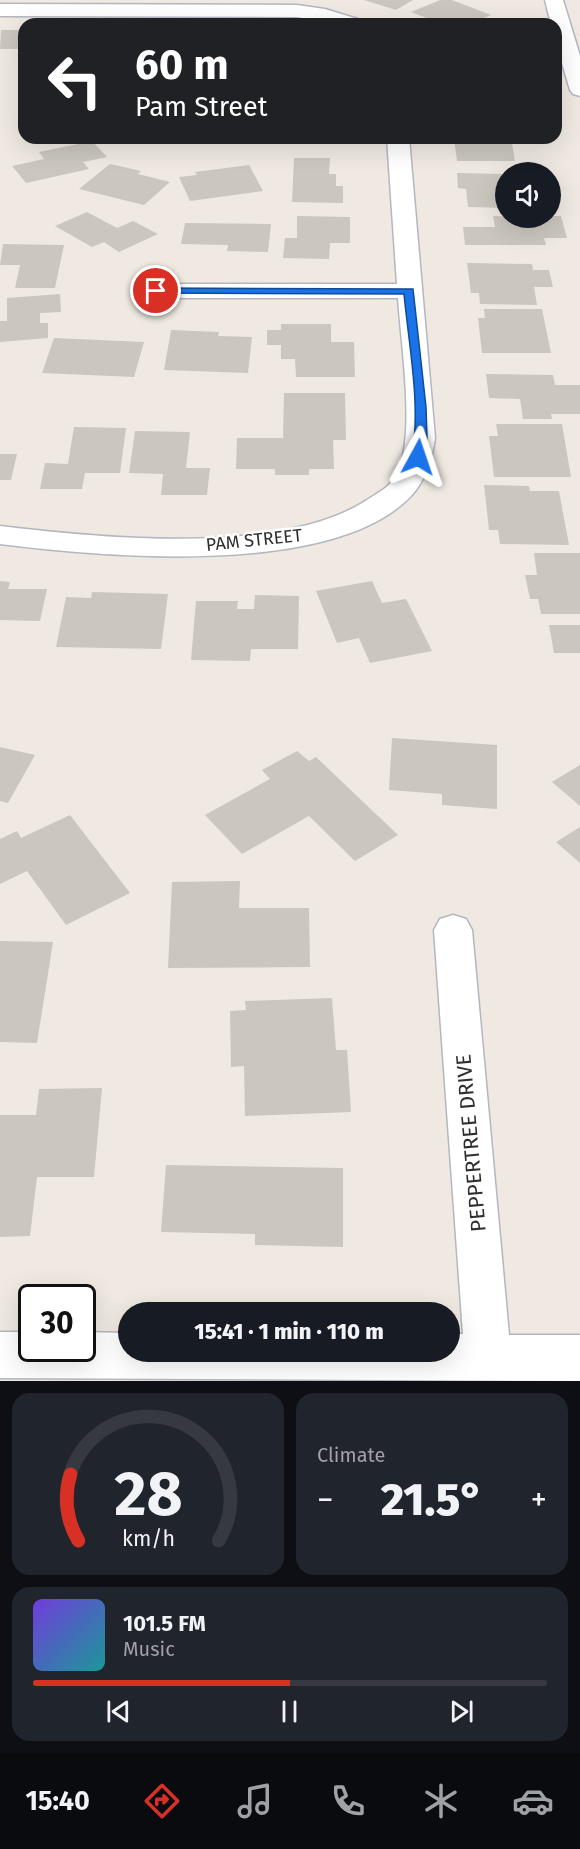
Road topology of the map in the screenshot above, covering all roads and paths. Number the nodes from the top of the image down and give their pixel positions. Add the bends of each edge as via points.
1 (554, 0) edge
2 (0, 10) edge
3 (335, 18) edge
4 (559, 18) edge
5 (562, 28) edge
6 (580, 90) edge
7 (398, 144) edge
8 (156, 291) dead end
9 (409, 291) junction
10 (0, 535) edge
11 (453, 930) dead end
12 (0, 1355) edge
13 (488, 1357) junction
14 (580, 1358) edge

1 - 4 street
2 - 3 street via 297,11
5 - 6 street
7 - 9 street, PAM STREET
8 - 9 street
9 - 10 street, PAM STREET via 421,438 412,475 399,492 374,511 337,528 291,540 231,546 60,542
11 - 13 street, PEPPERTREE DRIVE
12 - 13 street
13 - 14 street

